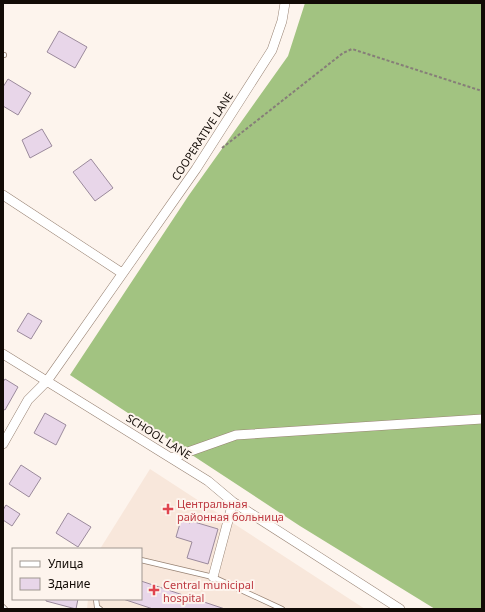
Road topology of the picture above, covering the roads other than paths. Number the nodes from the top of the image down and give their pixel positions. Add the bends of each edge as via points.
1 (285, 3) edge
2 (3, 195) edge
3 (122, 273) junction
4 (3, 354) edge
5 (47, 381) junction
6 (482, 419) edge
7 (3, 444) edge
8 (171, 458) junction
9 (234, 502) junction
10 (142, 560) edge
11 (214, 576) junction
12 (96, 600) edge
13 (3, 607) edge
14 (5, 609) edge
15 (100, 609) edge
16 (282, 609) edge
17 (400, 609) edge

1 - 3 street, COOPERATIVE LANE via 272,50 196,169
2 - 3 street
3 - 5 street, COOPERATIVE LANE
4 - 5 street, SCHOOL LANE
5 - 7 street, COOPERATIVE LANE via 28,400
5 - 8 street, SCHOOL LANE
6 - 8 street via 236,435
8 - 9 street, SCHOOL LANE via 208,481
9 - 11 street
9 - 17 street, SCHOOL LANE
10 - 11 lane
11 - 16 lane
12 - 15 lane
13 - 14 lane

